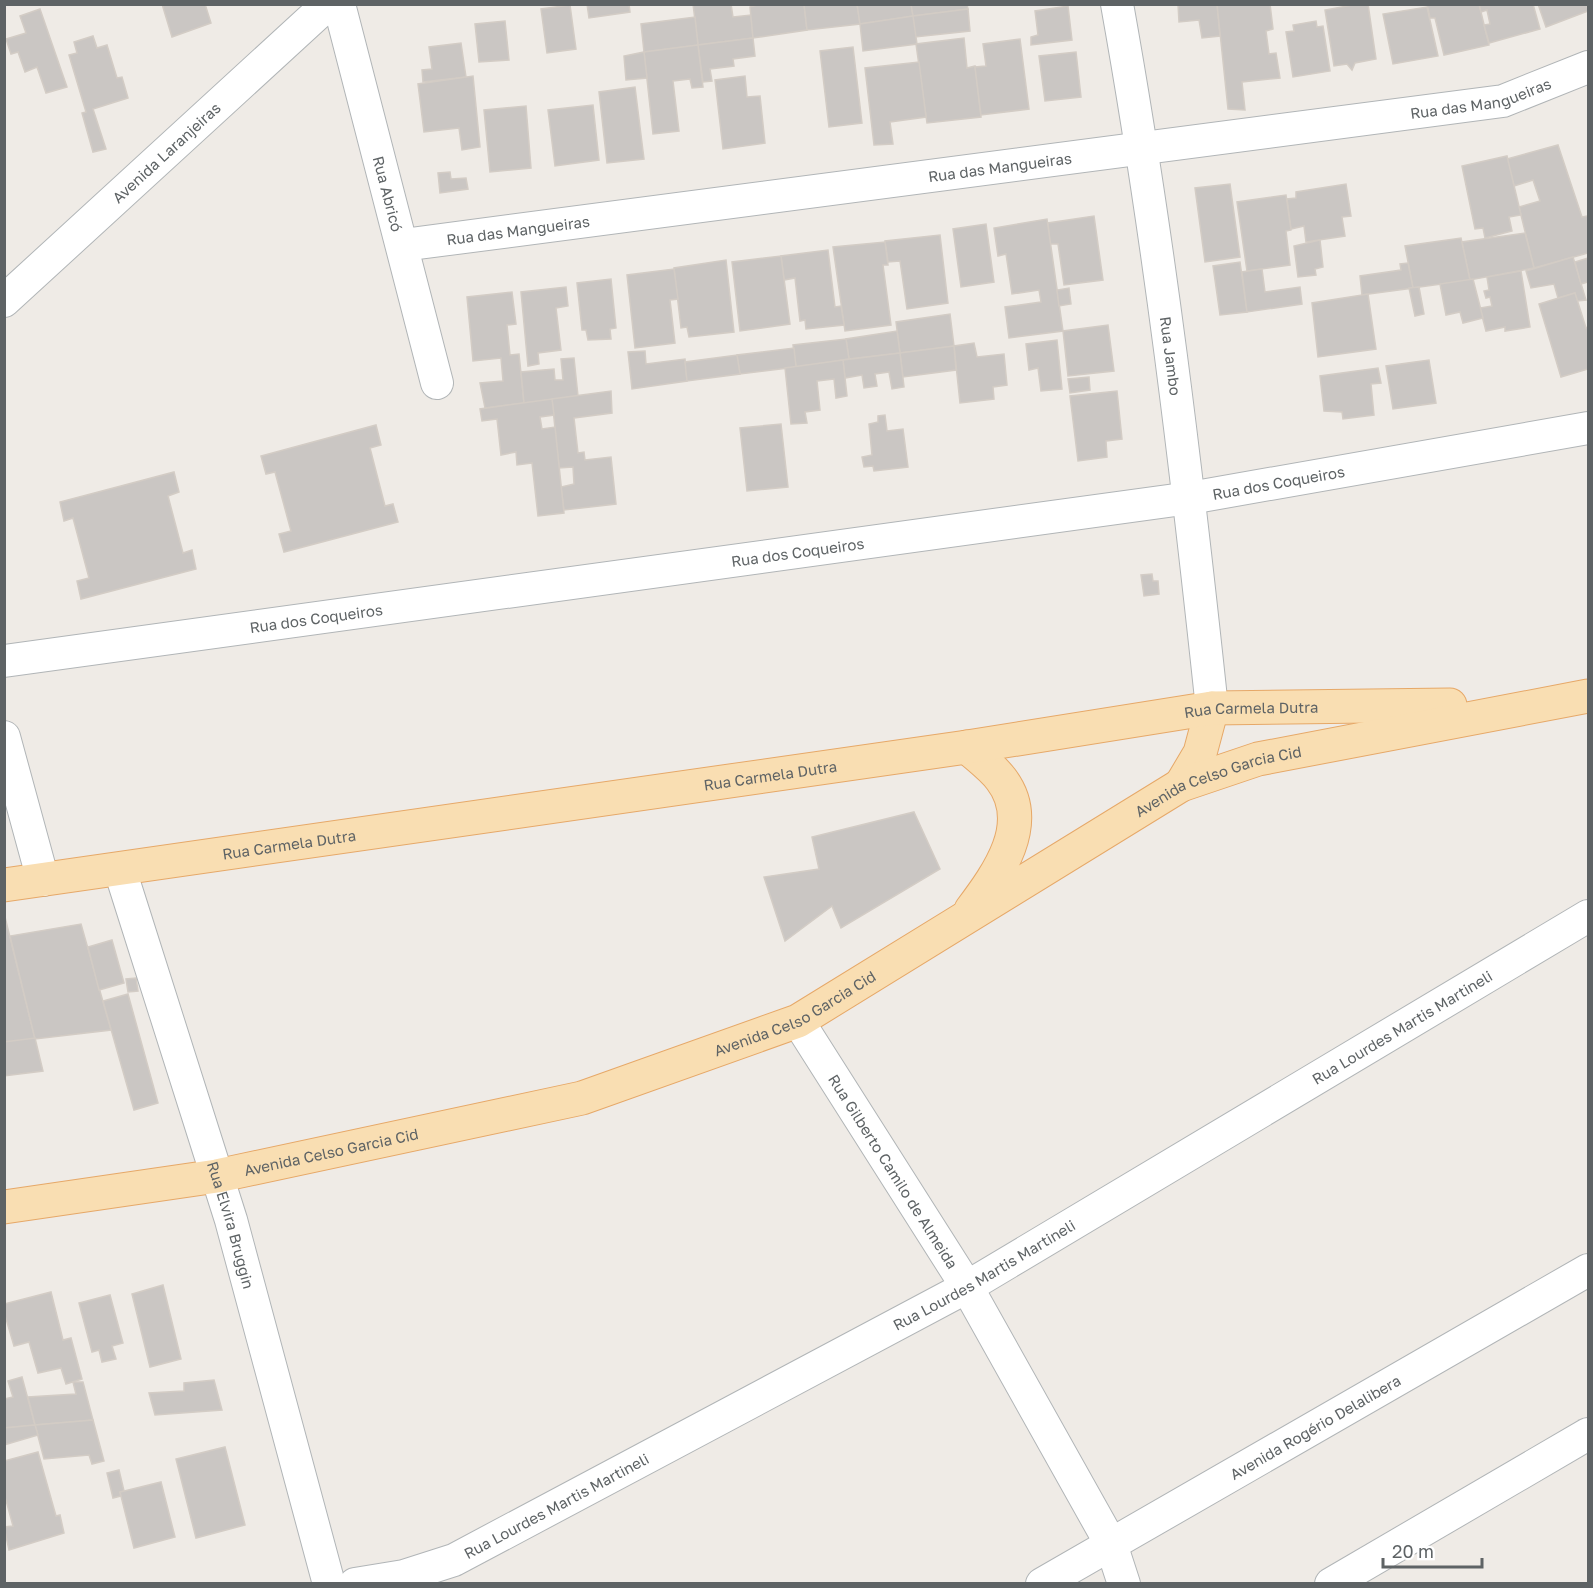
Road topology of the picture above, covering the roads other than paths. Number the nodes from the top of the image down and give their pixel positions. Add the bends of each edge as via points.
1 (328, 4) edge
2 (339, 4) edge
3 (1117, 4) edge
4 (1588, 67) edge
5 (1143, 148) junction
6 (403, 245) junction
7 (4, 301) edge
8 (437, 383) dead end
9 (1588, 428) edge
10 (1190, 498) junction
11 (4, 661) edge
12 (1588, 696) edge
13 (1539, 704) junction
14 (1212, 708) junction
15 (4, 737) edge
16 (967, 747) junction
17 (1181, 785) junction
18 (120, 870) junction
19 (43, 880) junction
20 (4, 885) edge
21 (1588, 916) edge
22 (963, 921) junction
23 (798, 1021) junction
24 (217, 1176) junction
25 (4, 1207) edge
26 (1588, 1270) edge
27 (967, 1287) junction
28 (1588, 1434) edge
29 (1111, 1544) junction
30 (328, 1584) edge
31 (356, 1584) edge
32 (1042, 1584) edge
33 (1124, 1584) edge
34 (1331, 1584) edge

1 - 7 street, Avenida Laranjeiras
2 - 6 street, Rua Abricó
3 - 5 street, Rua Jambo
4 - 5 street, Rua das Mangueiras via 1503,101
5 - 6 street, Rua das Mangueiras
5 - 10 street, Rua Jambo
6 - 8 street, Rua Abricó
9 - 10 street, Rua dos Coqueiros
10 - 11 street, Rua dos Coqueiros
10 - 14 street, Rua Jambo
12 - 13 main road
13 - 14 main road, Rua Carmela Dutra
13 - 17 main road, Avenida Celso Garcia Cid via 1258,759
14 - 16 main road, Rua Carmela Dutra
14 - 17 main road via 1200,753
15 - 19 street
16 - 18 main road, Rua Carmela Dutra
16 - 22 main road via 1001,778 1013,809 1006,860
17 - 22 main road, Avenida Celso Garcia Cid
18 - 19 main road, Rua Carmela Dutra
18 - 24 street, Rua Elvira Bruggin
19 - 20 main road, Rua Carmela Dutra
21 - 27 street, Rua Lourdes Martis Martineli
22 - 23 main road, Avenida Celso Garcia Cid
23 - 24 main road, Avenida Celso Garcia Cid via 582,1098
23 - 27 street, Rua Gilberto Camilo de Almeida
24 - 25 main road, Avenida Celso Garcia Cid
24 - 30 street, Rua Elvira Bruggin
26 - 29 street, Avenida Rogério Delalibera
27 - 29 street, Rua Gilberto Camilo de Almeida
27 - 31 street, Rua Lourdes Martis Martineli via 454,1560 404,1576
28 - 34 street
29 - 32 street, Avenida Rogério Delalibera
29 - 33 street, Rua Gilberto Camilo de Almeida

